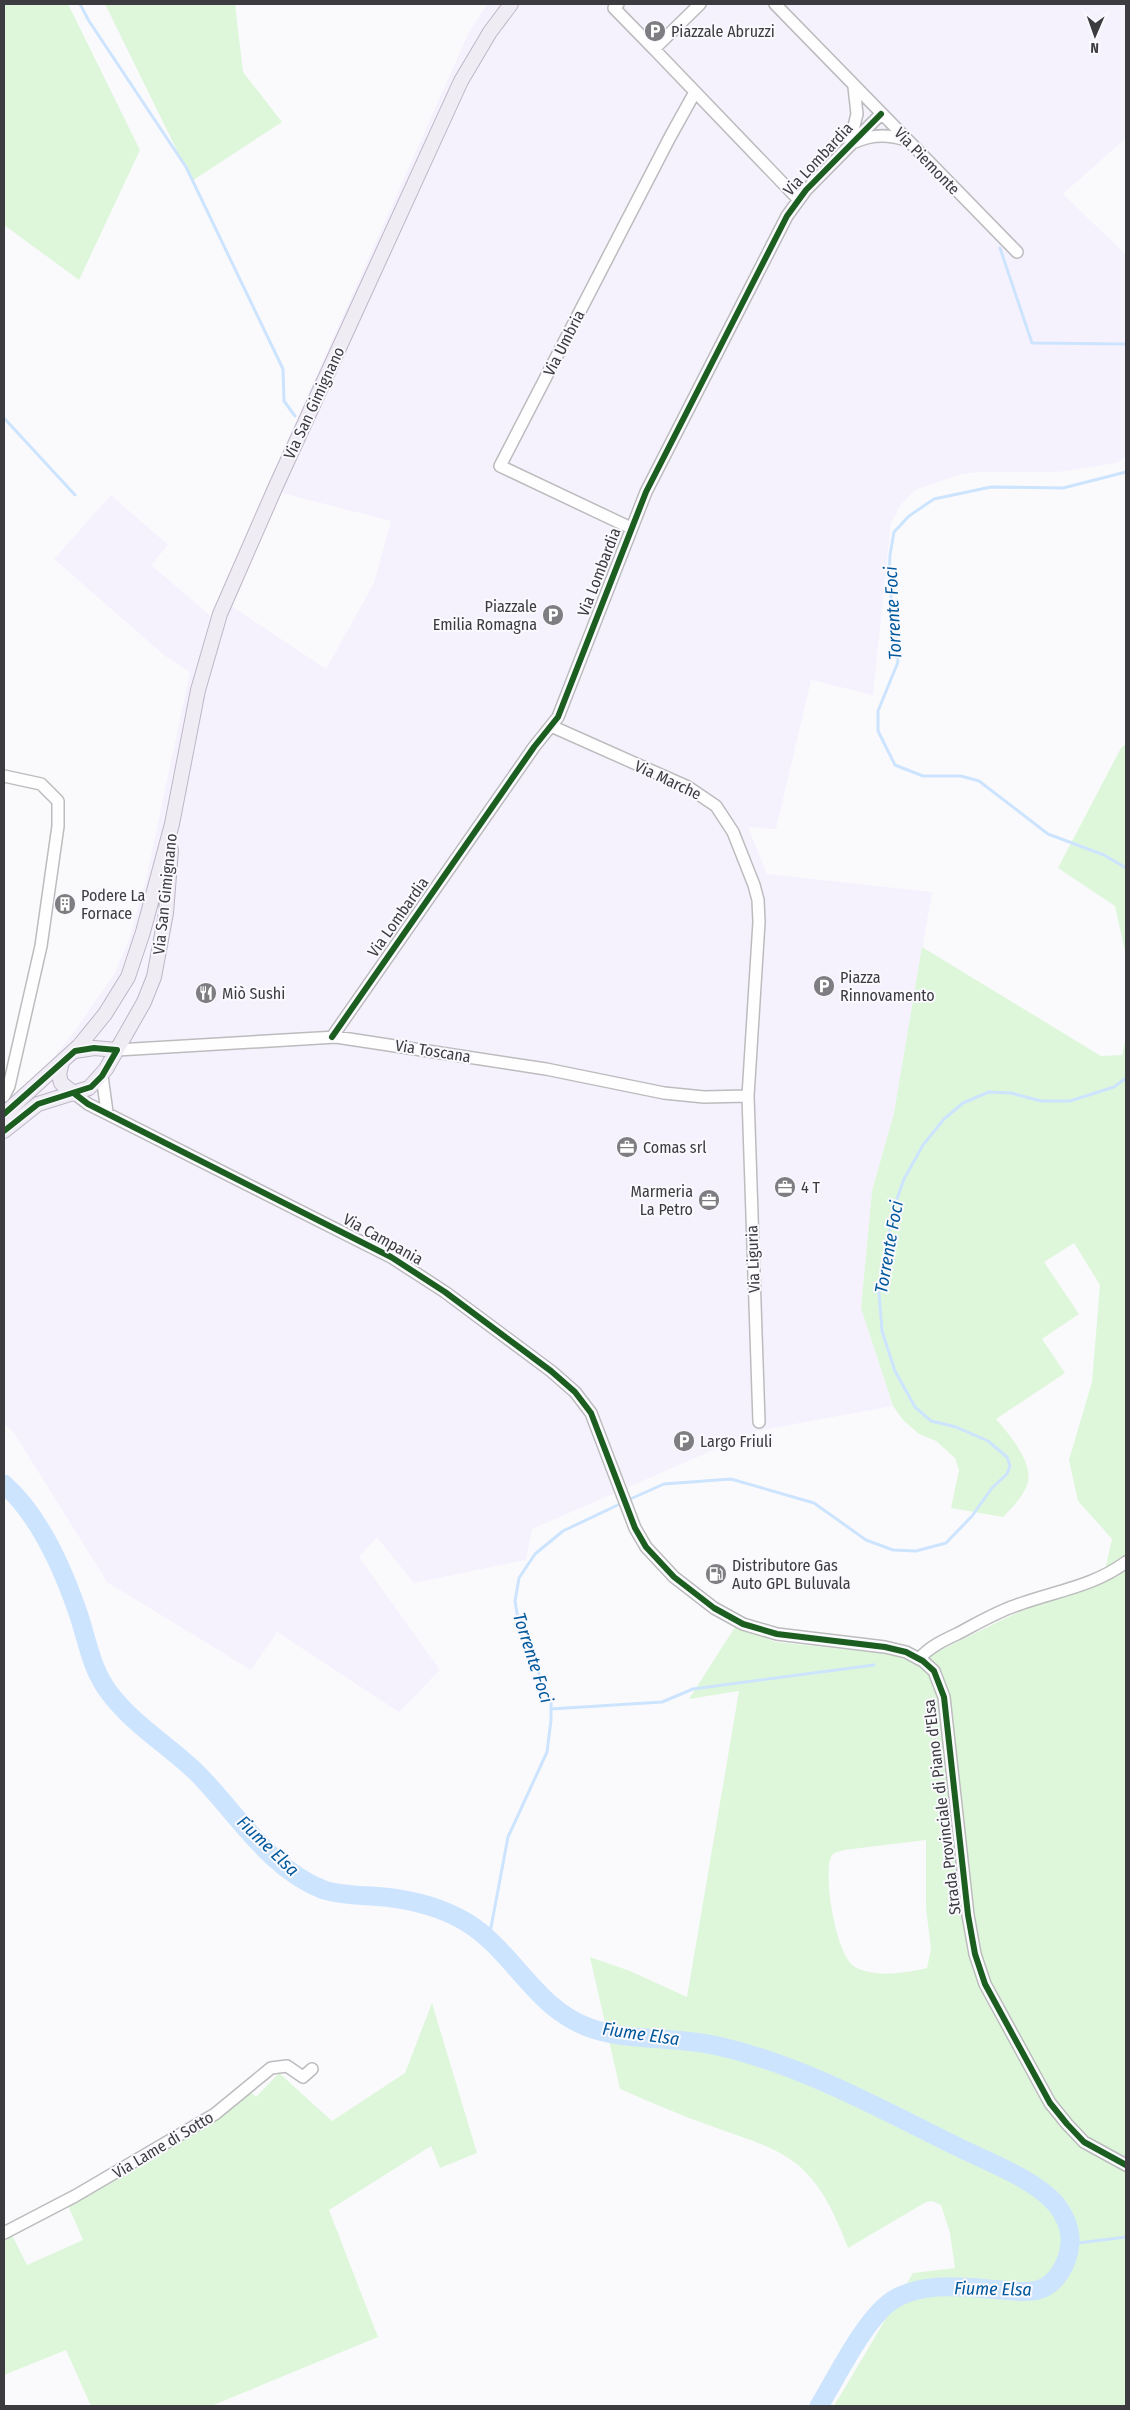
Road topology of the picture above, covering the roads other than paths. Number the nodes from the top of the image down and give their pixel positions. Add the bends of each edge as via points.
1 (511, 4) edge
2 (618, 4) edge
3 (700, 4) edge
4 (775, 4) edge
5 (654, 49) junction
6 (853, 85) junction
7 (695, 92) junction
8 (881, 114) junction
9 (906, 140) junction
10 (848, 146) junction
11 (798, 199) junction
12 (1017, 252) dead end
13 (631, 528) junction
14 (551, 726) junction
15 (4, 776) edge
16 (172, 824) junction
17 (332, 1037) junction
18 (74, 1050) junction
19 (117, 1050) junction
20 (62, 1062) junction
21 (102, 1076) junction
22 (75, 1094) junction
23 (4, 1096) edge
24 (748, 1096) junction
25 (107, 1112) junction
26 (4, 1114) edge
27 (4, 1131) edge
28 (759, 1422) dead end
29 (617, 1478) joint
30 (1126, 1562) edge
31 (919, 1659) junction
32 (312, 2069) dead end
33 (1126, 2165) edge
34 (4, 2233) edge

1 - 16 main road, Via San Gimignano via 493,27 461,82 233,582 202,675
2 - 5 street via 614,8
3 - 5 street
4 - 6 street, Via Piemonte
5 - 7 street
6 - 8 street, Via Piemonte
6 - 10 street, Via Lombardia via 857,114
7 - 11 street
7 - 13 street, Via Umbria via 500,466
8 - 9 street, Via Piemonte
8 - 10 street, Via Lombardia
9 - 10 street, Via Lombardia via 876,135
9 - 12 street, Via Piemonte
10 - 11 street, Via Lombardia
11 - 13 street, Via Lombardia via 660,462
13 - 14 street, Via Lombardia via 559,714
14 - 17 street, Via Lombardia
14 - 24 street, Via Marche via 688,787 713,803 733,832 758,900
15 - 23 street via 42,784 58,801 58,826 41,946
16 - 18 main road, Via San Gimignano via 128,977 105,1014
16 - 19 main road, Via San Gimignano via 166,913 156,971 147,995
17 - 19 street, Via Toscana
17 - 24 street, Via Toscana via 546,1069 664,1093
18 - 19 main road
18 - 20 main road, Via San Gimignano
19 - 21 main road, Via San Gimignano
20 - 22 main road via 60,1081
20 - 26 main road, Via San Gimignano
21 - 22 main road, Via San Gimignano via 91,1087
21 - 25 street
22 - 25 street, Via Campania
22 - 27 main road, Via San Gimignano via 38,1104
24 - 28 street, Via Liguria
25 - 29 street, Via Campania via 382,1252 445,1292 575,1392 593,1418
29 - 31 street, Strada Provinciale di Piano d'Elsa via 635,1528 649,1551 668,1572 706,1603 735,1620 777,1634 885,1647
30 - 31 street via 1081,1585 1002,1611 934,1646
31 - 33 street, Strada Provinciale di Piano d'Elsa via 934,1671 944,1697 968,1915 975,1954 985,1984 1050,2102 1084,2142
32 - 34 street, Via Lame di Sotto via 303,2078 287,2066 271,2068 206,2120

